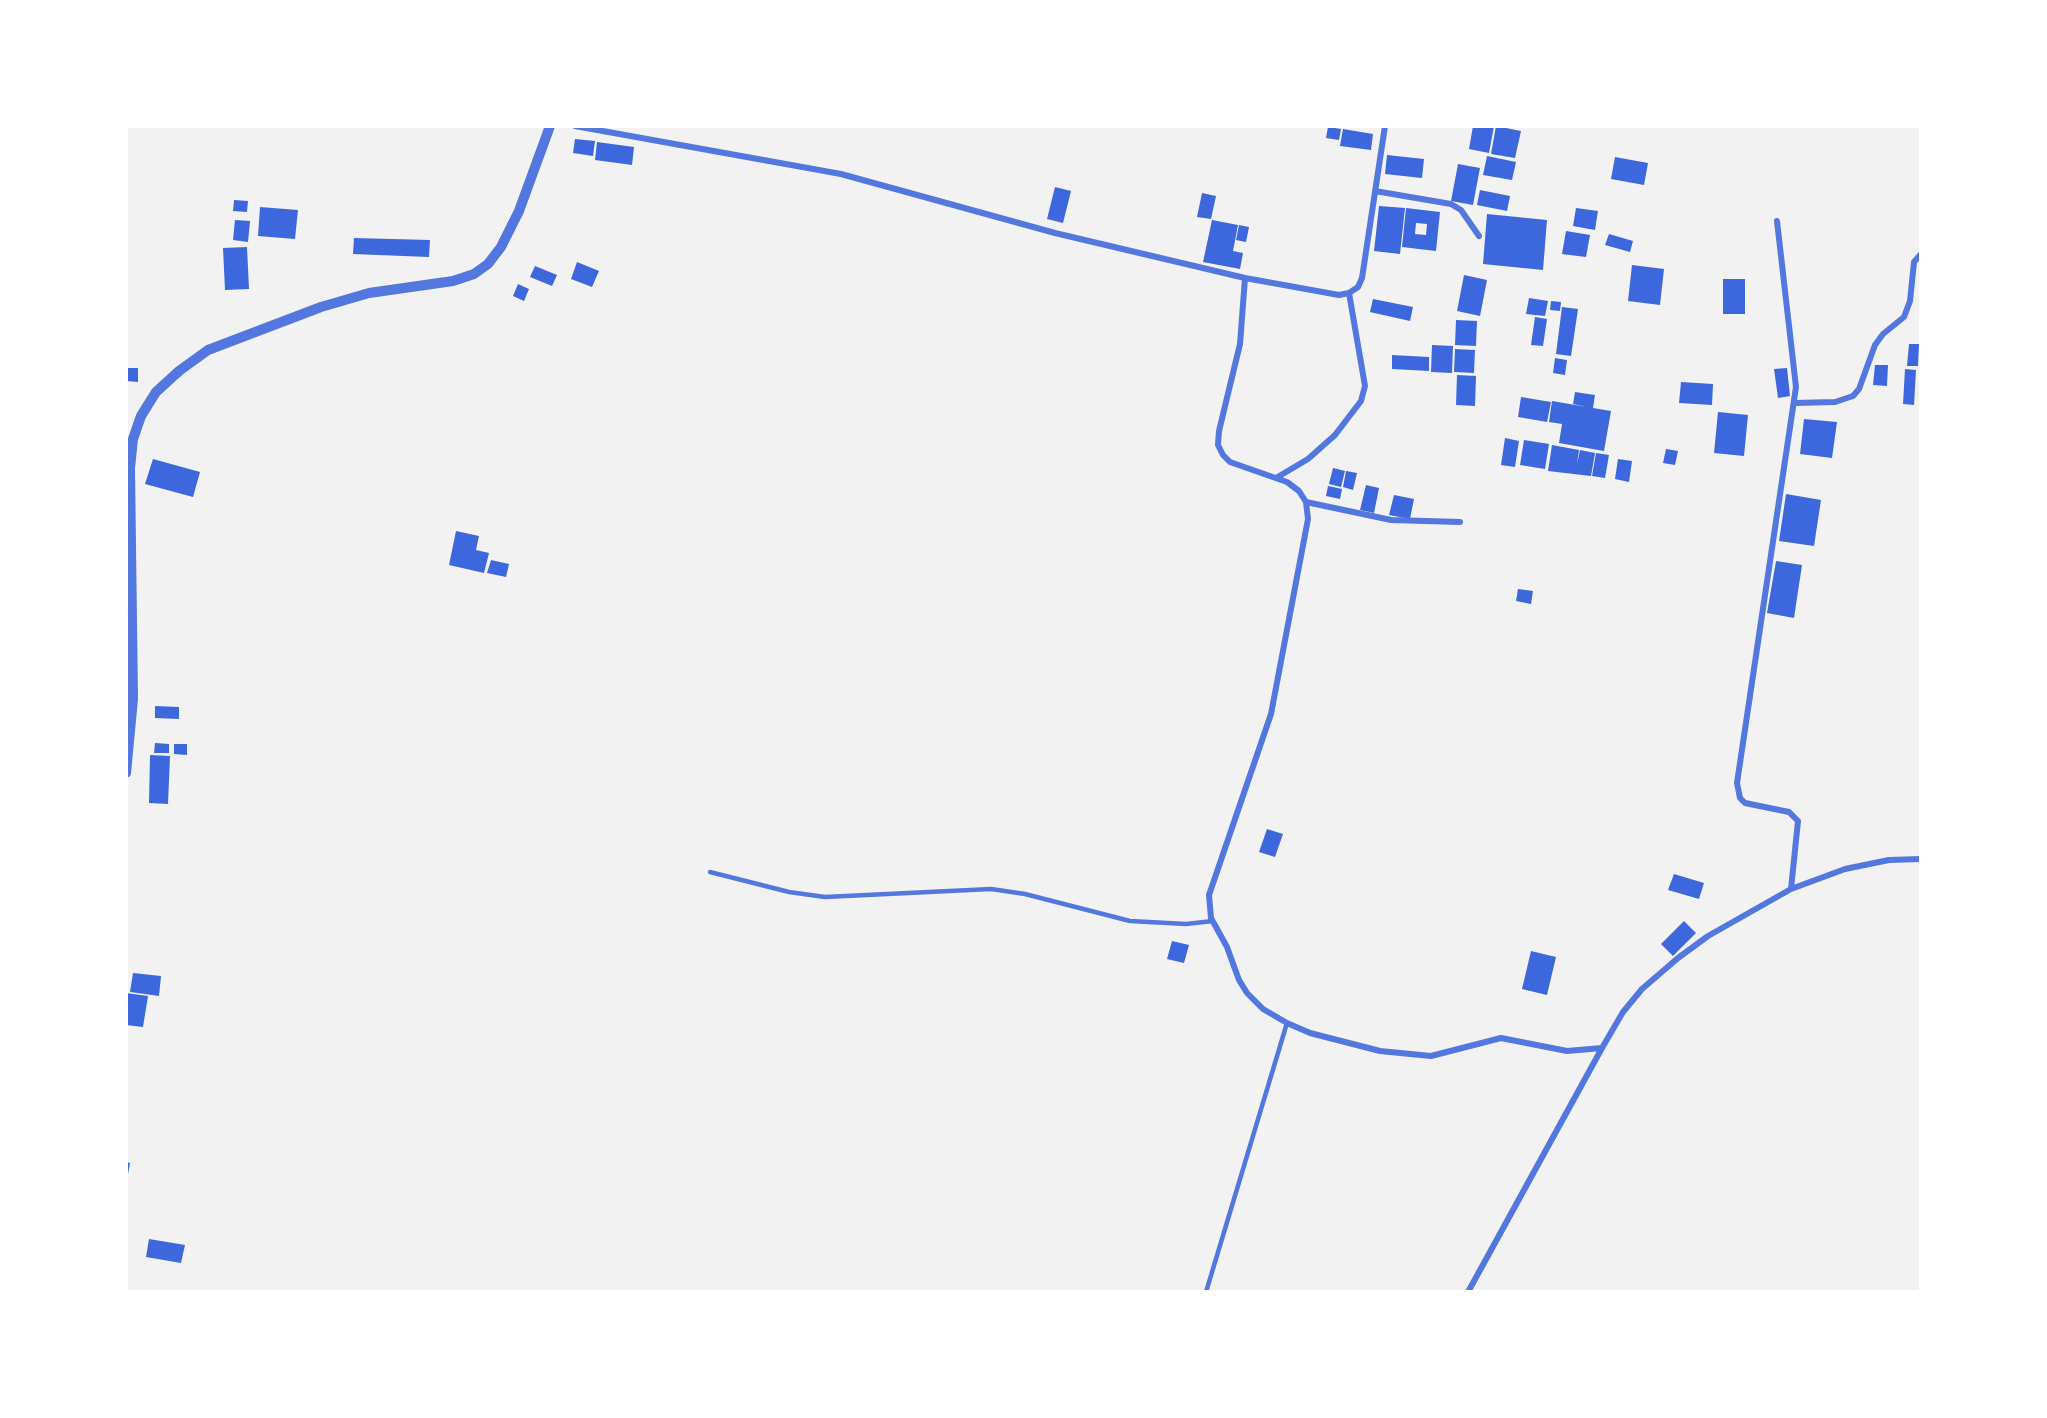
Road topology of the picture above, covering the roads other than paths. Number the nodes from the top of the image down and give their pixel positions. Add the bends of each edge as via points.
1 (550, 126) edge
2 (575, 126) edge
3 (1385, 126) edge
4 (1375, 191) junction
5 (1777, 221) dead end
6 (1479, 236) dead end
7 (1921, 254) edge
8 (1245, 278) junction
9 (1349, 293) junction
10 (1795, 404) junction
11 (1276, 478) junction
12 (1306, 502) junction
13 (1461, 522) dead end
14 (126, 773) edge
15 (1921, 859) edge
16 (710, 872) dead end
17 (1791, 889) junction
18 (1213, 921) junction
19 (1287, 1023) junction
20 (1602, 1048) junction
21 (1206, 1292) edge
22 (1468, 1292) edge

1 - 14 street via 519,211 489,264 453,281 369,293 321,307 208,350 156,392 133,439 130,468 133,699
2 - 8 street via 841,174 1055,233
3 - 4 street
4 - 6 street via 1451,204 1461,210
4 - 9 street via 1362,278
5 - 10 street via 1791,324
7 - 10 street via 1914,262 1910,301 1904,317 1875,345 1859,389 1853,396 1835,402
8 - 9 street via 1323,293
8 - 11 street via 1240,344 1218,445 1230,462
9 - 11 street via 1364,371 1361,401 1335,435 1308,459
10 - 17 street via 1784,456 1737,783 1745,803 1789,812 1798,821
11 - 12 street via 1299,490
12 - 13 street via 1391,520
12 - 18 street via 1307,535 1271,714 1209,896
15 - 17 street via 1889,860 1845,870
16 - 18 lane via 825,897 991,889 1130,921
17 - 20 street via 1708,936 1678,958 1642,989
18 - 19 street via 1247,993 1263,1009
19 - 20 street via 1380,1051 1414,1055 1452,1052 1501,1038 1567,1051
19 - 21 lane
20 - 22 street

